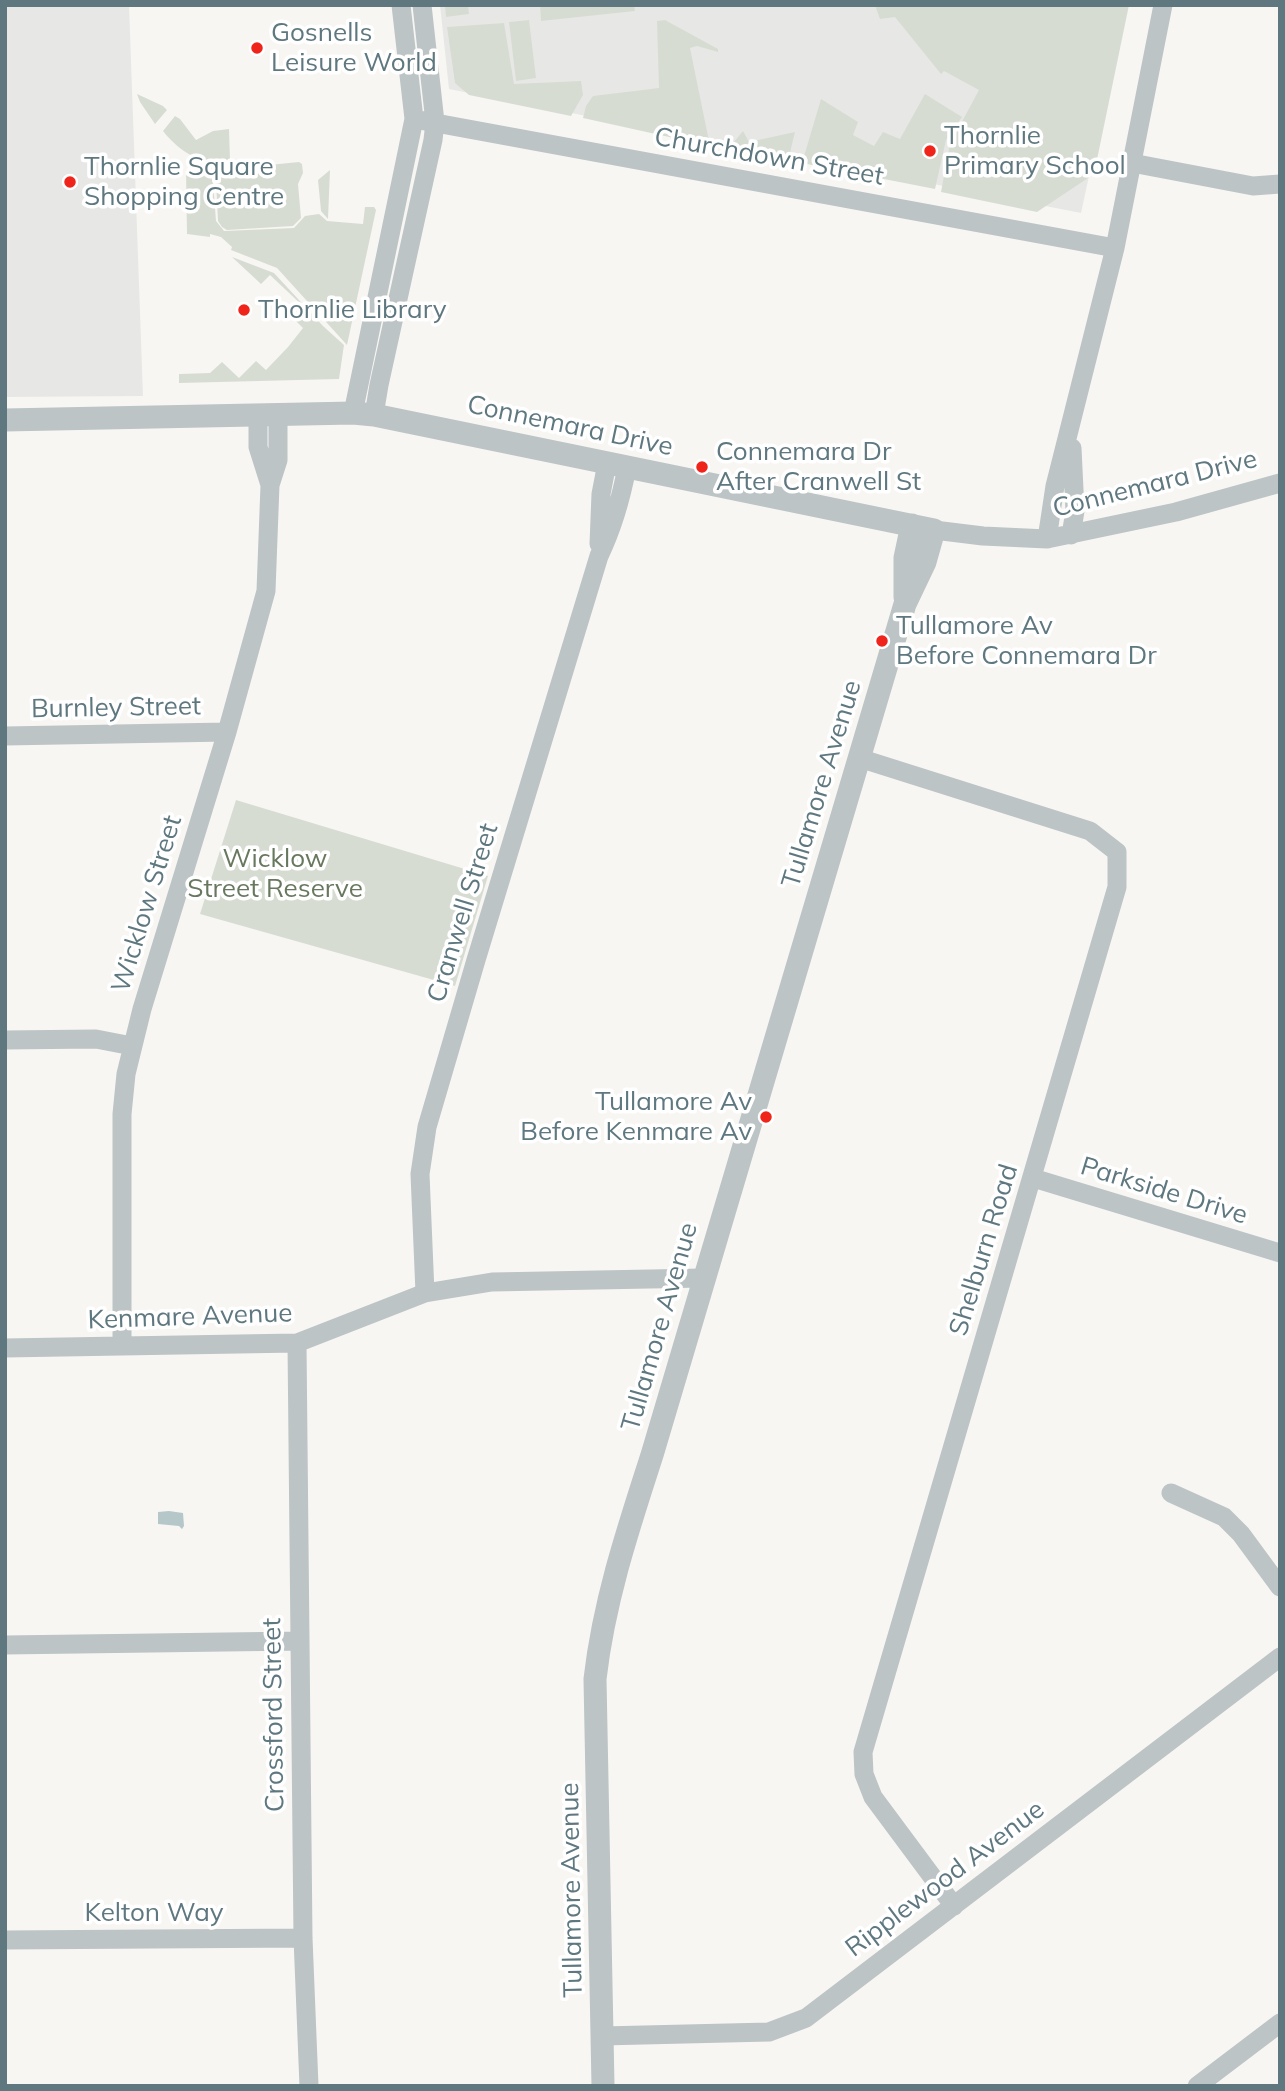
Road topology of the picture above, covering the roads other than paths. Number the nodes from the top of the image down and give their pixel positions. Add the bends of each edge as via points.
1 (401, 5) edge
2 (422, 5) edge
3 (1163, 5) edge
4 (414, 119) junction
5 (435, 122) junction
6 (1132, 163) junction
7 (1280, 184) edge
8 (1115, 248) junction
9 (364, 414) junction
10 (268, 415) junction
11 (5, 420) edge
12 (1071, 426) junction
13 (617, 465) junction
14 (1280, 483) edge
15 (923, 527) junction
16 (1071, 535) junction
17 (1047, 539) junction
18 (227, 732) junction
19 (5, 736) edge
20 (859, 758) junction
21 (5, 1040) edge
22 (132, 1046) junction
23 (1033, 1178) junction
24 (1280, 1253) edge
25 (703, 1278) junction
26 (425, 1293) junction
27 (297, 1343) junction
28 (122, 1345) junction
29 (5, 1348) edge
30 (1171, 1493) dead end
31 (1280, 1587) edge
32 (299, 1641) junction
33 (5, 1645) edge
34 (1280, 1657) edge
35 (954, 1906) junction
36 (303, 1938) junction
37 (5, 1940) edge
38 (1280, 2023) edge
39 (603, 2036) junction
40 (309, 2086) edge
41 (603, 2086) edge
42 (1197, 2086) edge

1 - 4 street
2 - 5 street
3 - 6 street
4 - 5 street, Churchdown Street
4 - 9 street
5 - 8 street, Churchdown Street
5 - 9 street
6 - 7 street via 1253,187
6 - 8 street
8 - 12 street
9 - 10 street, Connemara Drive
9 - 13 street, Connemara Drive
10 - 11 street, Connemara Drive
10 - 18 street, Wicklow Street via 278,460 270,485 266,591
12 - 16 street
12 - 17 street
13 - 15 street, Connemara Drive
13 - 26 street, Cranwell Street via 621,498 599,556 427,1127 421,1174
14 - 16 street, Connemara Drive
15 - 17 street, Connemara Drive
15 - 20 street, Tullamore Avenue via 925,562 905,604
16 - 17 street, Connemara Drive
18 - 19 street, Burnley Street
18 - 22 street, Wicklow Street
20 - 23 street, Shelburn Road via 1090,831 1117,852 1117,887
20 - 25 street, Tullamore Avenue
21 - 22 street via 96,1039
22 - 28 street, Wicklow Street via 122,1111
23 - 24 street, Parkside Drive
23 - 35 street, Shelburn Road via 863,1752 864,1774 873,1797
25 - 26 street, Kenmare Avenue via 492,1282
25 - 39 street, Tullamore Avenue via 616,1566 595,1679
26 - 27 street, Kenmare Avenue
27 - 28 street, Kenmare Avenue
27 - 32 street, Crossford Street
28 - 29 street, Kenmare Avenue
30 - 31 street via 1224,1517
32 - 33 street
32 - 36 street, Crossford Street
34 - 35 street, Ripplewood Avenue
35 - 39 street, Ripplewood Avenue via 806,2018 769,2032
36 - 37 street, Kelton Way
36 - 40 street, Crossford Street
38 - 42 street
39 - 41 street, Tullamore Avenue

